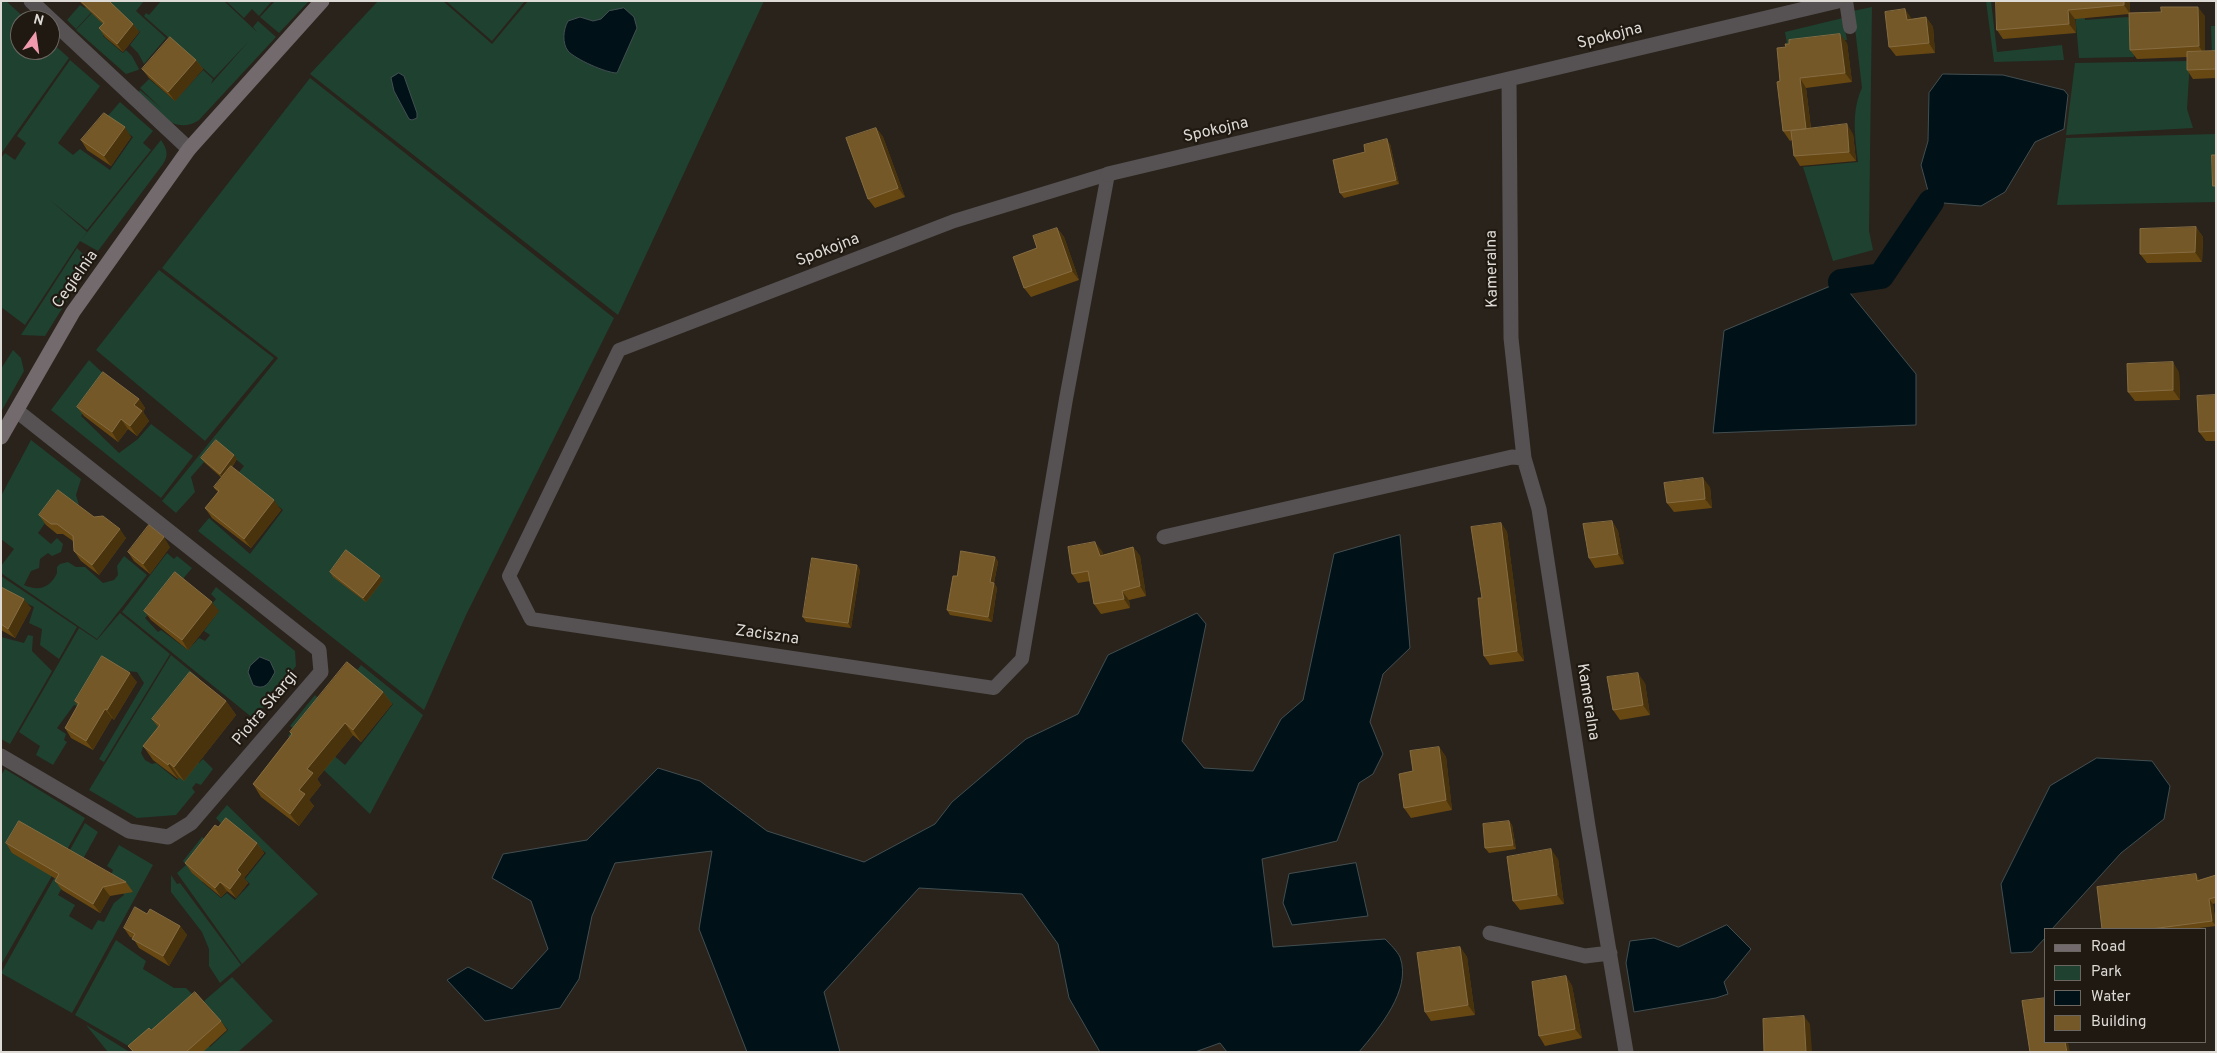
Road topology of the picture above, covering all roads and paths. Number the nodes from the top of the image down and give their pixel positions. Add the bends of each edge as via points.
1 (31, 1) edge
2 (322, 1) edge
3 (1838, 1) edge
4 (1846, 1) edge
5 (1850, 27) dead end
6 (1509, 80) junction
7 (189, 149) junction
8 (1108, 174) junction
9 (619, 350) joint
10 (17, 411) junction
11 (1, 438) edge
12 (1524, 458) junction
13 (1164, 537) dead end
14 (1, 756) edge
15 (1490, 933) dead end
16 (1610, 953) junction
17 (1626, 1052) edge

1 - 7 street
2 - 7 street, Cegielnia
3 - 6 street, Spokojna
4 - 5 lane
6 - 8 street, Spokojna
6 - 12 street, Kameralna via 1511,338
7 - 10 street, Cegielnia via 73,312
8 - 9 lane, Spokojna via 954,221
8 - 9 lane, Zaciszna via 1022,658 994,688 531,619 509,576
10 - 11 street, Cegielnia
10 - 14 street, Piotra Skargi via 318,650 321,672 191,823 168,837 129,832
12 - 13 street via 1512,457
12 - 16 street, Kameralna via 1539,509
15 - 16 street via 1585,956
16 - 17 street, Kameralna

